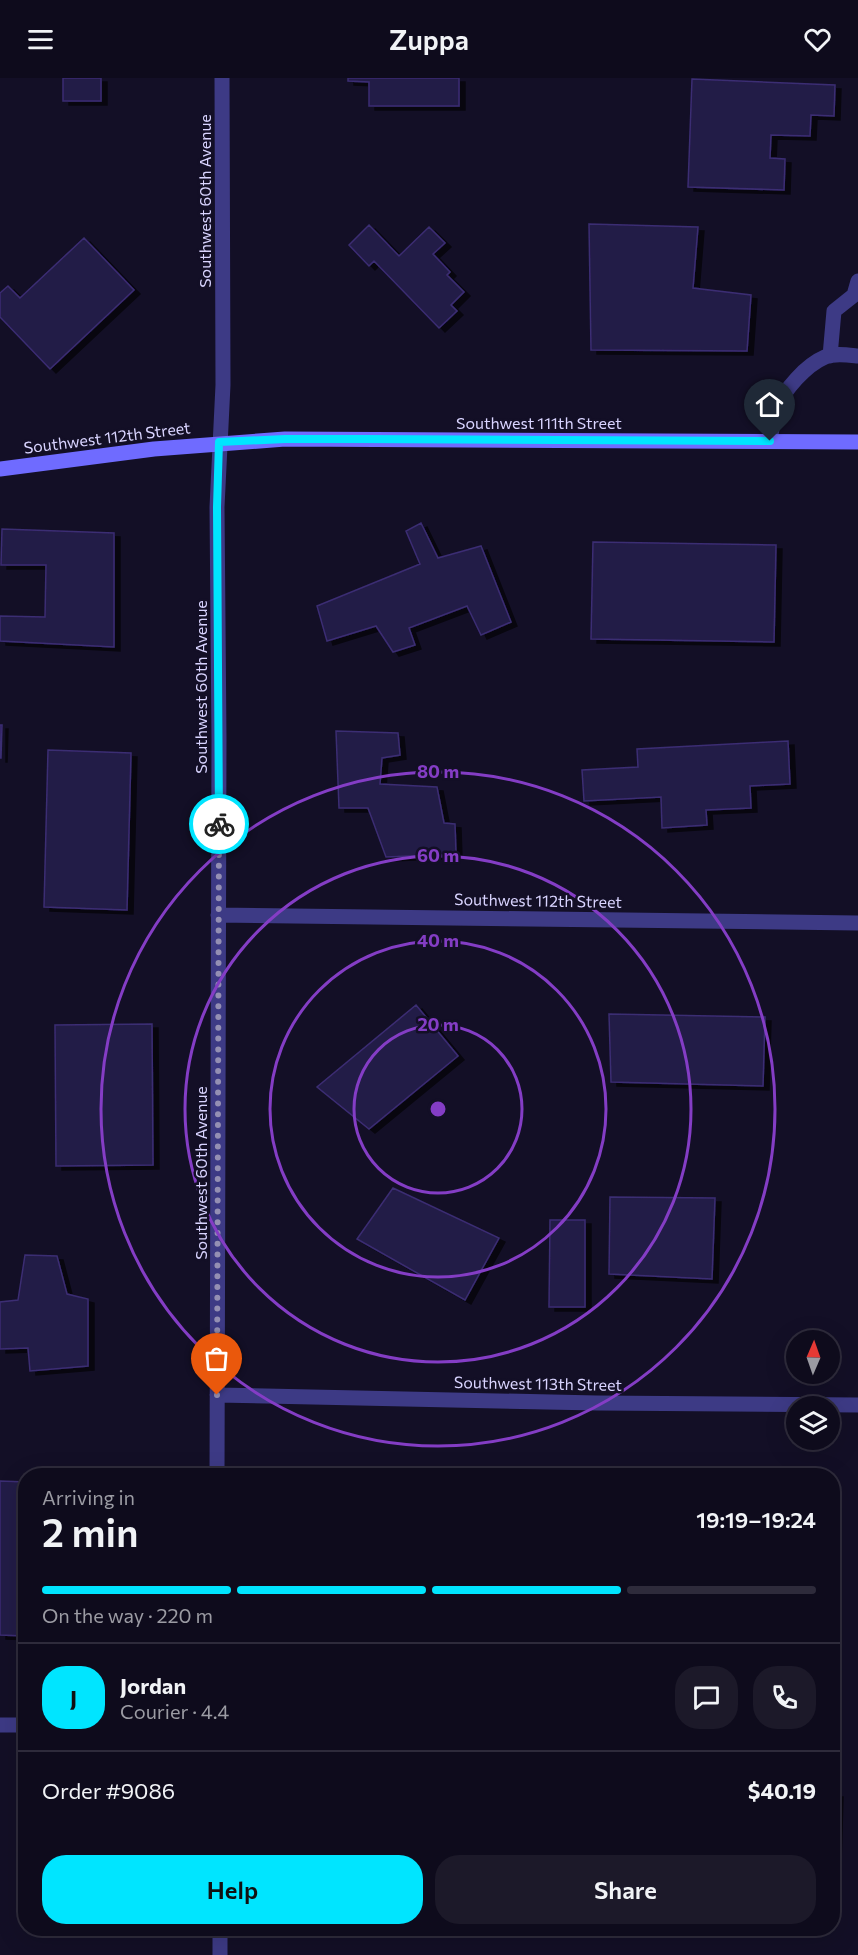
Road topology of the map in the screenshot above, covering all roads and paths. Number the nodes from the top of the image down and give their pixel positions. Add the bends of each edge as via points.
1 (222, 78) edge
2 (857, 292) edge
3 (830, 356) junction
4 (858, 356) edge
5 (770, 441) junction
6 (219, 442) junction
7 (858, 442) edge
8 (0, 469) edge
9 (218, 915) junction
10 (858, 923) edge
11 (217, 1395) junction
12 (858, 1405) edge
13 (217, 1468) edge
14 (0, 1725) edge
15 (18, 1725) edge
16 (220, 1936) edge
17 (220, 1955) edge

1 - 6 street, Southwest 60th Avenue via 223,385
2 - 3 street via 834,311
3 - 4 street
3 - 5 street via 801,374 785,391
5 - 6 main road, Southwest 111th Street
5 - 7 main road, Southwest 111th Street
6 - 8 main road, Southwest 112th Street
6 - 9 street, Southwest 60th Avenue
9 - 10 street, Southwest 112th Street
9 - 11 street, Southwest 60th Avenue
11 - 12 street, Southwest 113th Street
11 - 13 street, Southwest 60th Avenue
14 - 15 street
16 - 17 street

